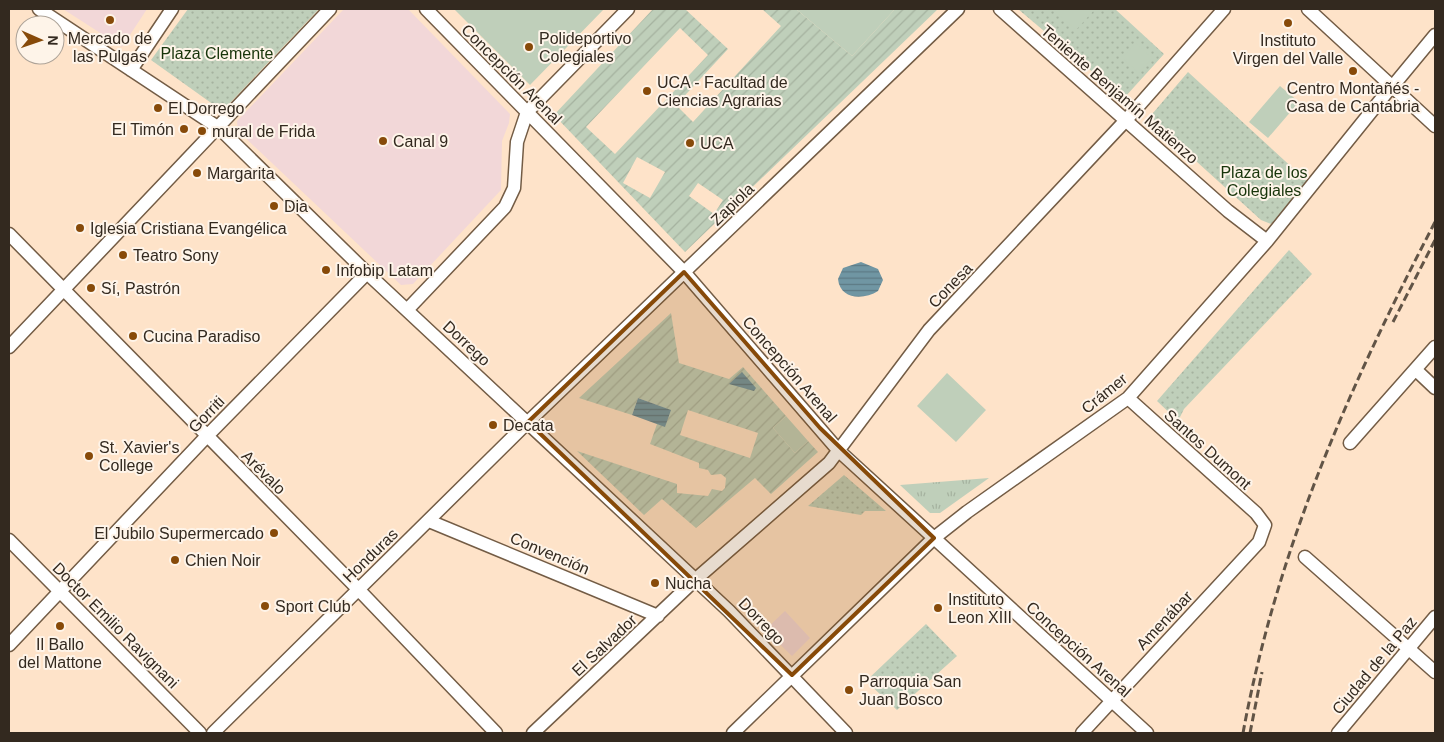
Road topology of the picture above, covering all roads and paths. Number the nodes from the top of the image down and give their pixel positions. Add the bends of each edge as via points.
1 (38, 9) edge
2 (172, 9) edge
3 (330, 9) edge
4 (426, 9) edge
5 (628, 9) edge
6 (958, 9) edge
7 (1000, 9) edge
8 (1224, 9) edge
9 (1308, 9) edge
10 (1435, 35) edge
11 (131, 70) junction
12 (1394, 84) junction
13 (527, 112) junction
14 (1430, 114) edge
15 (1127, 119) junction
16 (1435, 126) edge
17 (219, 128) junction
18 (9, 234) edge
19 (1267, 241) junction
20 (684, 272) junction
21 (367, 273) junction
22 (62, 290) junction
23 (407, 310) junction
24 (9, 347) edge
25 (1435, 347) edge
26 (1416, 370) junction
27 (1435, 388) edge
28 (1128, 398) junction
29 (528, 422) junction
30 (206, 436) junction
31 (1350, 443) dead end
32 (839, 451) junction
33 (429, 521) junction
34 (1265, 525) joint
35 (934, 538) junction
36 (9, 540) edge
37 (1304, 557) dead end
38 (696, 580) junction
39 (358, 589) junction
40 (60, 592) junction
41 (658, 616) junction
42 (1435, 617) edge
43 (9, 645) edge
44 (1410, 649) junction
45 (1435, 672) edge
46 (792, 675) junction
47 (1111, 700) junction
48 (200, 733) edge
49 (213, 733) edge
50 (496, 733) edge
51 (533, 733) edge
52 (733, 733) edge
53 (846, 733) edge
54 (1082, 733) edge
55 (1147, 733) edge
56 (1338, 733) edge

1 - 11 street, Dorrego
2 - 11 street
3 - 17 street
4 - 13 street, Concepción Arenal
5 - 13 street
6 - 20 street, Zapiola
7 - 15 street, Teniente Benjamín Matienzo
8 - 15 street, Conesa
9 - 12 street
10 - 12 street, Crámer
11 - 17 street, Dorrego
12 - 14 street
12 - 19 street, Crámer
13 - 20 street, Concepción Arenal
13 - 23 street via 516,142 511,198
14 - 16 street
15 - 19 street, Teniente Benjamín Matienzo
15 - 32 street, Conesa via 929,330
17 - 21 street, Dorrego
17 - 22 street
18 - 22 street, Arévalo
19 - 28 street, Crámer
20 - 29 street, Zapiola
20 - 32 street, Concepción Arenal
21 - 23 street, Dorrego
21 - 30 street, Gorriti
22 - 24 street
22 - 30 street, Arévalo
23 - 29 street, Dorrego
25 - 26 street
26 - 27 street
26 - 31 street
28 - 34 street, Santos Dumont via 1256,513
28 - 35 street, Crámer
29 - 33 street, Honduras
29 - 38 street, Dorrego
30 - 39 street, Arévalo
30 - 40 street, Gorriti
32 - 35 street, Concepción Arenal
32 - 38 street, Conesa
33 - 39 street, Honduras
33 - 41 street, Convención
34 - 47 street, Amenábar via 1259,542
35 - 46 street, Crámer
35 - 47 street, Concepción Arenal
36 - 40 street, Doctor Emilio Ravignani
37 - 44 street
38 - 41 street, El Salvador
38 - 46 street, Dorrego
39 - 49 street, Honduras
39 - 50 street, Arévalo
40 - 43 street, Gorriti
40 - 48 street, Doctor Emilio Ravignani
41 - 51 street, El Salvador
42 - 44 street, Ciudad de la Paz
44 - 45 street
44 - 56 street, Ciudad de la Paz
46 - 52 street, Crámer
46 - 53 street, Dorrego
47 - 54 street, Amenábar
47 - 55 street, Concepción Arenal

